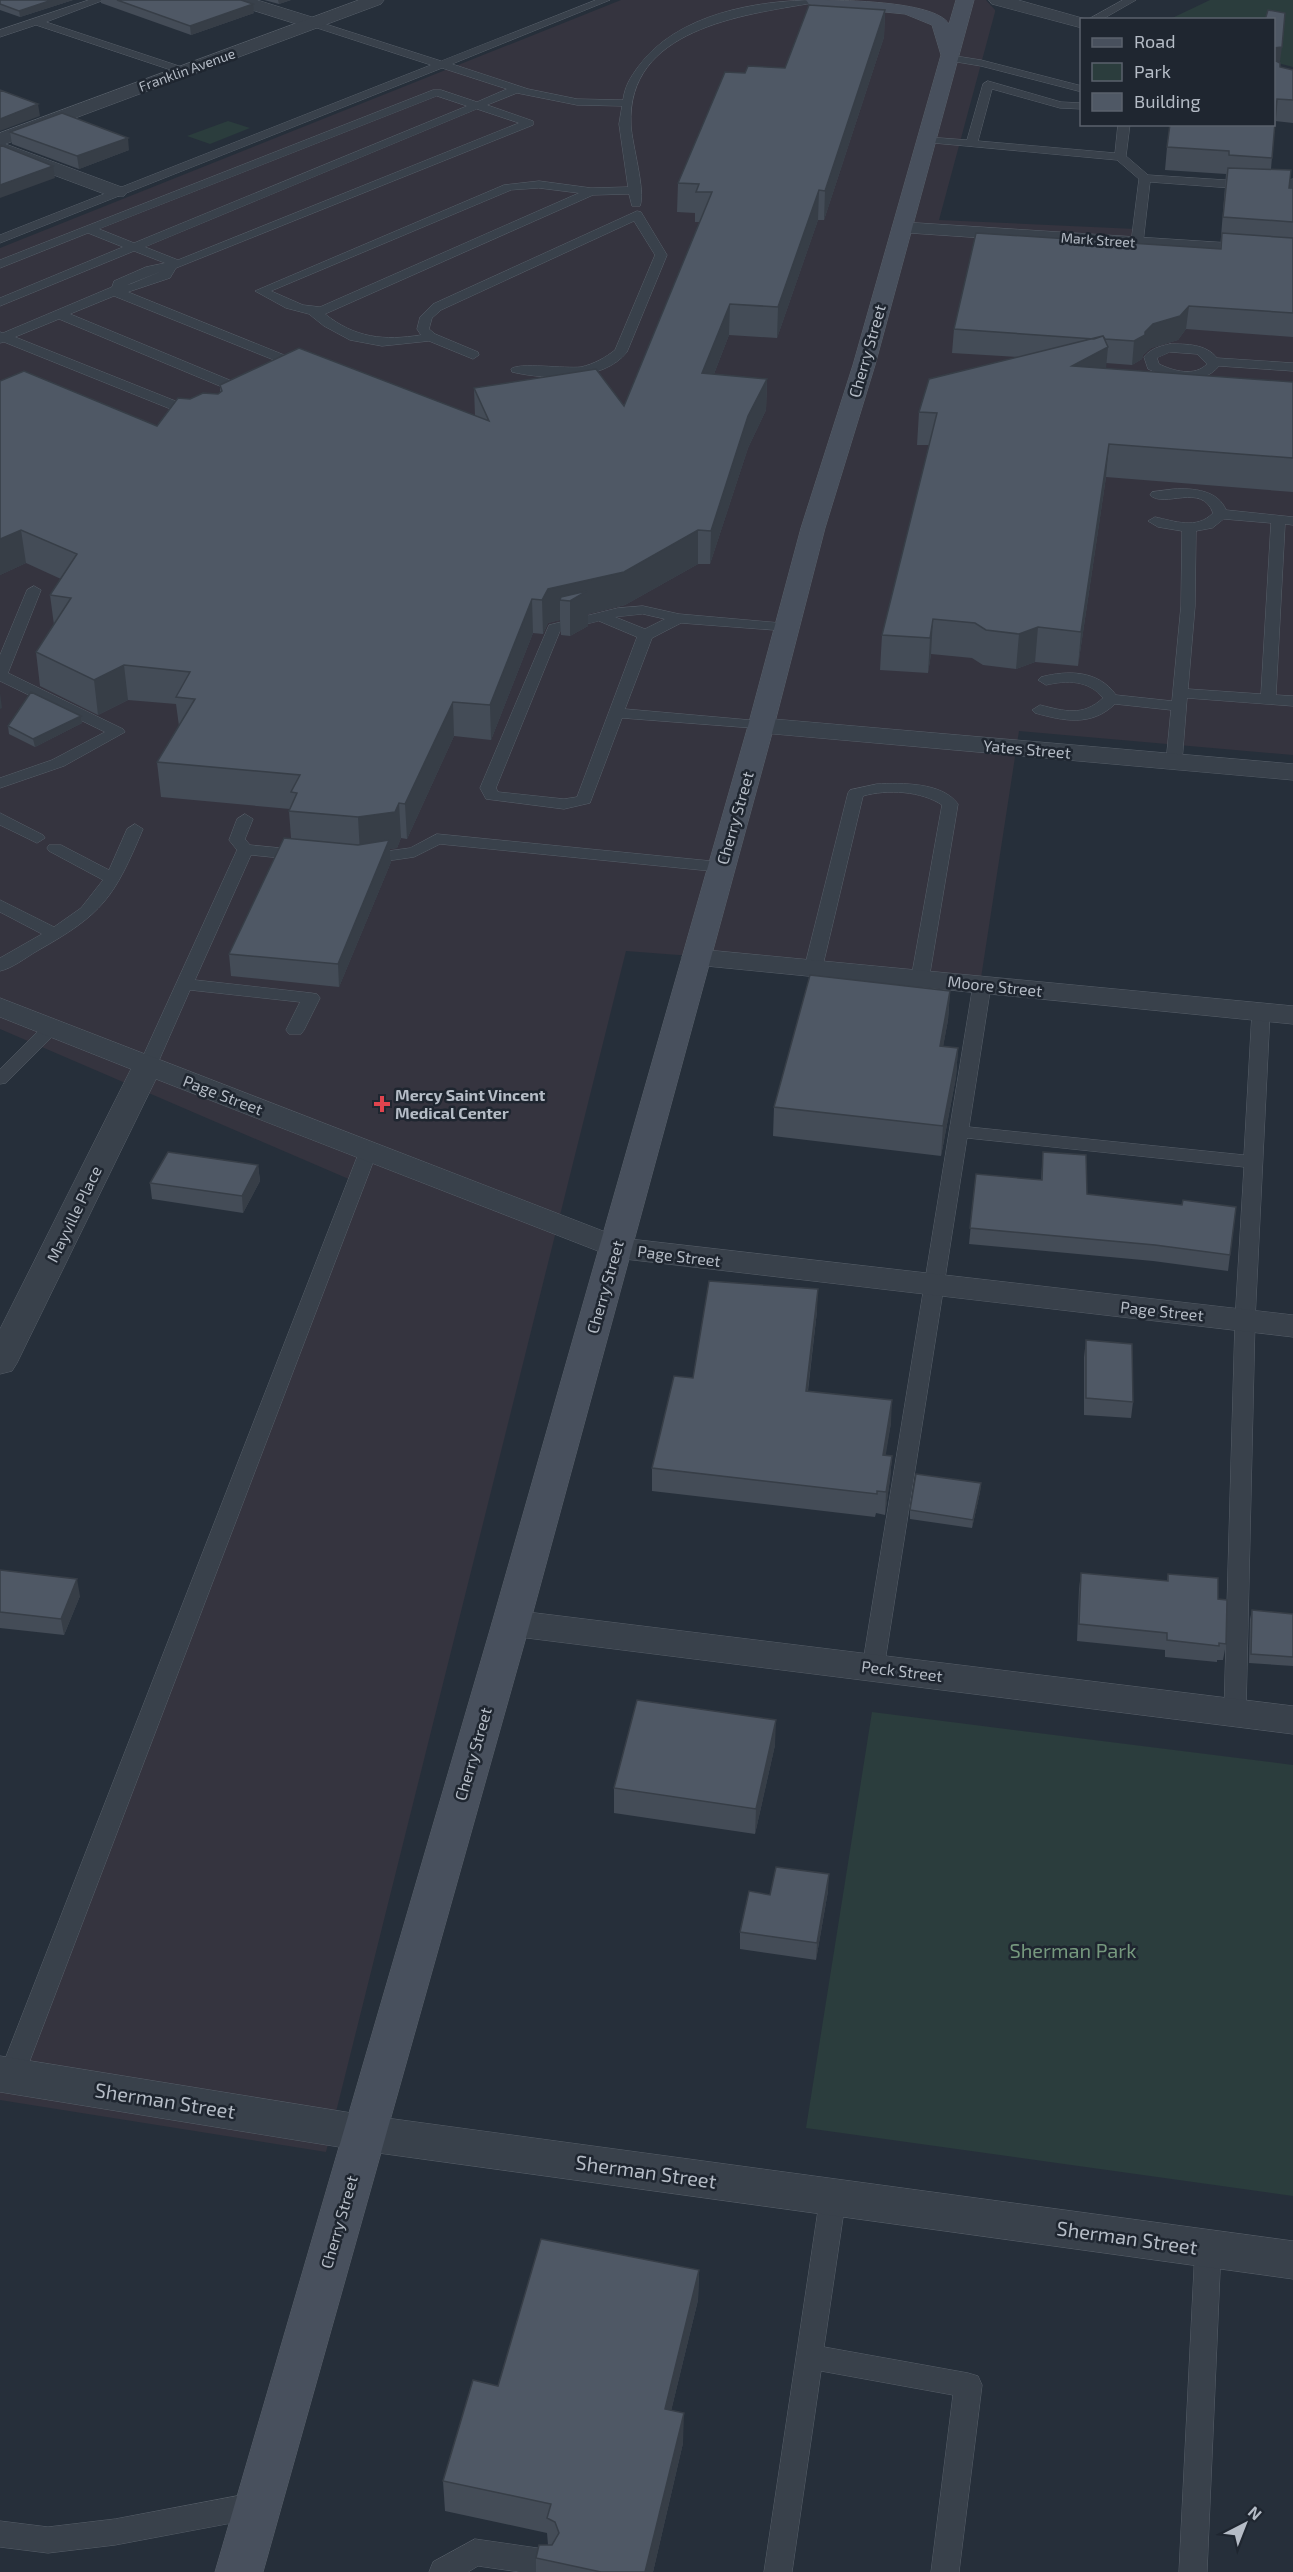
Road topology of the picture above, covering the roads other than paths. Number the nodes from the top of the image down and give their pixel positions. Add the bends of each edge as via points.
1 (99, 0) edge
2 (239, 0) edge
3 (375, 0) edge
4 (605, 0) edge
5 (814, 0) edge
6 (965, 0) edge
7 (998, 0) edge
8 (1131, 0) edge
9 (1096, 18) edge
10 (36, 22) junction
11 (1080, 22) edge
12 (312, 23) junction
13 (0, 34) edge
14 (949, 57) junction
15 (441, 65) junction
16 (184, 71) junction
17 (1080, 88) edge
18 (517, 89) junction
19 (628, 103) junction
20 (479, 106) junction
21 (1080, 106) edge
22 (1124, 126) edge
23 (0, 140) edge
24 (927, 140) junction
25 (972, 144) junction
26 (0, 148) edge
27 (1120, 157) junction
28 (1145, 178) junction
29 (1293, 183) edge
30 (636, 190) junction
31 (117, 192) junction
32 (591, 192) junction
33 (637, 215) junction
34 (902, 228) junction
35 (88, 229) junction
36 (0, 238) edge
37 (1137, 243) junction
38 (134, 247) junction
39 (1293, 253) edge
40 (0, 264) edge
41 (174, 266) junction
42 (117, 290) junction
43 (0, 302) edge
44 (314, 312) junction
45 (59, 314) junction
46 (1, 337) edge
47 (430, 338) junction
48 (473, 355) dead end
49 (1214, 362) junction
50 (1293, 367) edge
51 (518, 369) dead end
52 (280, 375) edge
53 (1179, 375) junction
54 (262, 383) edge
55 (1179, 390) edge
56 (216, 422) edge
57 (1157, 495) edge
58 (1220, 514) junction
59 (1155, 520) dead end
60 (1278, 520) junction
61 (1293, 521) edge
62 (1189, 527) junction
63 (34, 590) dead end
64 (600, 616) junction
65 (679, 618) junction
66 (787, 627) junction
67 (645, 635) junction
68 (0, 675) edge
69 (1046, 680) dead end
70 (1112, 699) junction
71 (1180, 700) junction
72 (1268, 700) junction
73 (1293, 701) edge
74 (1040, 711) dead end
75 (616, 713) junction
76 (761, 726) junction
77 (1174, 762) junction
78 (1293, 772) edge
79 (0, 783) edge
80 (0, 818) edge
81 (245, 819) dead end
82 (135, 829) dead end
83 (37, 838) dead end
84 (55, 848) dead end
85 (245, 849) junction
86 (314, 856) edge
87 (348, 859) edge
88 (721, 867) junction
89 (111, 878) junction
90 (0, 905) edge
91 (53, 933) junction
92 (696, 958) junction
93 (0, 966) edge
94 (813, 969) junction
95 (920, 979) junction
96 (184, 984) junction
97 (982, 985) junction
98 (0, 1007) edge
99 (1261, 1012) junction
100 (1293, 1015) edge
101 (51, 1028) junction
102 (295, 1030) dead end
103 (147, 1065) junction
104 (0, 1079) edge
105 (958, 1131) junction
106 (368, 1152) junction
107 (1254, 1162) junction
108 (616, 1248) junction
109 (934, 1285) junction
110 (1245, 1321) junction
111 (1293, 1326) edge
112 (0, 1363) edge
113 (511, 1623) junction
114 (873, 1668) junction
115 (1235, 1712) junction
116 (1293, 1719) edge
117 (5, 2075) edge
118 (364, 2133) junction
119 (832, 2197) junction
120 (1208, 2249) junction
121 (1293, 2260) edge
122 (810, 2357) junction
123 (258, 2505) junction
124 (0, 2534) edge
125 (544, 2562) edge
126 (239, 2572) edge
127 (443, 2572) edge
128 (778, 2572) edge
129 (945, 2572) edge
130 (1193, 2572) edge

1 - 10 lane
2 - 12 street
3 - 12 street, Franklin Avenue
4 - 15 lane
5 - 14 main road via 895,6 928,15 942,26
5 - 19 lane via 746,11 688,30 653,54 630,86
6 - 14 main road, Cherry Street
7 - 11 street
8 - 9 lane
10 - 13 lane
10 - 16 lane
12 - 15 lane
12 - 16 street, Franklin Avenue
14 - 17 lane
14 - 24 main road, Cherry Street
15 - 18 lane
15 - 31 lane
16 - 23 street, Franklin Avenue
18 - 19 lane via 577,102
18 - 20 lane
19 - 30 lane via 625,124
20 - 35 lane via 437,92
20 - 38 lane
20 - 41 lane via 529,123
21 - 25 lane via 1060,105 988,84
22 - 27 lane
24 - 25 lane
24 - 34 main road, Cherry Street
25 - 27 lane
26 - 31 street
27 - 28 lane
28 - 29 lane via 1272,187
28 - 37 lane
30 - 32 lane
30 - 33 lane
31 - 36 lane
32 - 44 lane
32 - 44 lane via 554,183 507,187 261,291
33 - 47 lane via 437,308 426,317 423,329
33 - 51 lane via 661,255 621,352 609,362 585,370 556,373
34 - 37 street, Mark Street
34 - 66 main road, Cherry Street
35 - 38 lane
35 - 40 lane
37 - 39 street, Mark Street
38 - 41 lane
38 - 43 lane
41 - 42 lane via 150,270 118,284
42 - 45 lane
42 - 52 lane via 299,366
44 - 47 lane via 352,338 379,344
45 - 46 lane
45 - 54 lane via 244,391
46 - 56 lane
47 - 48 lane
49 - 50 lane
49 - 53 lane via 1207,371
49 - 53 lane via 1201,352 1181,348 1161,350 1150,357 1150,362 1160,370
53 - 55 lane
57 - 58 lane via 1194,494 1214,502
58 - 60 lane
58 - 62 lane via 1210,523
59 - 62 lane
60 - 61 lane
60 - 72 lane
62 - 71 lane via 1188,606
63 - 68 lane
64 - 65 lane via 643,610
64 - 67 lane
64 - 75 lane via 554,628 488,788 492,796 564,804 584,800
65 - 66 lane
65 - 67 lane
66 - 76 main road, Cherry Street
67 - 75 lane
68 - 79 lane via 117,732 58,763
69 - 70 lane via 1059,676 1085,679 1106,690
70 - 71 lane
70 - 74 lane via 1091,715 1061,716
71 - 72 lane
71 - 77 lane
72 - 73 lane
75 - 76 lane
76 - 77 street, Yates Street
76 - 88 main road, Cherry Street
77 - 78 street, Yates Street
80 - 83 lane
81 - 85 lane via 237,840
82 - 89 lane
84 - 89 lane
85 - 86 lane
85 - 96 lane
87 - 88 lane via 414,852 437,839
88 - 92 main road, Cherry Street
89 - 91 lane via 97,902
90 - 91 lane
91 - 93 lane
92 - 94 street, Moore Street
92 - 108 main road, Cherry Street
94 - 95 street, Moore Street
94 - 95 lane via 856,793 886,788 936,794 950,804
95 - 97 street, Moore Street
96 - 102 lane via 311,998
96 - 103 lane
97 - 99 street, Moore Street
97 - 105 lane
98 - 101 street, Page Street
99 - 100 street, Moore Street
99 - 107 lane
101 - 103 street, Page Street
101 - 104 lane
103 - 106 street, Page Street
103 - 112 street, Mayville Place
105 - 107 lane
105 - 109 lane
106 - 108 street, Page Street
106 - 117 lane
107 - 110 lane
108 - 109 street, Page Street
108 - 113 main road, Cherry Street
109 - 110 street, Page Street
109 - 114 lane
110 - 111 street, Page Street
110 - 115 lane
113 - 114 street, Peck Street
113 - 118 main road, Cherry Street
114 - 115 street, Peck Street
115 - 116 street, Peck Street
117 - 118 street, Sherman Street
118 - 119 street, Sherman Street
118 - 123 main road, Cherry Street
119 - 120 street, Sherman Street
119 - 122 lane
120 - 121 street, Sherman Street
120 - 130 lane
122 - 128 lane
122 - 129 lane via 968,2385
123 - 124 lane via 115,2532 48,2540
123 - 126 main road, Cherry Street
125 - 127 lane via 475,2552

